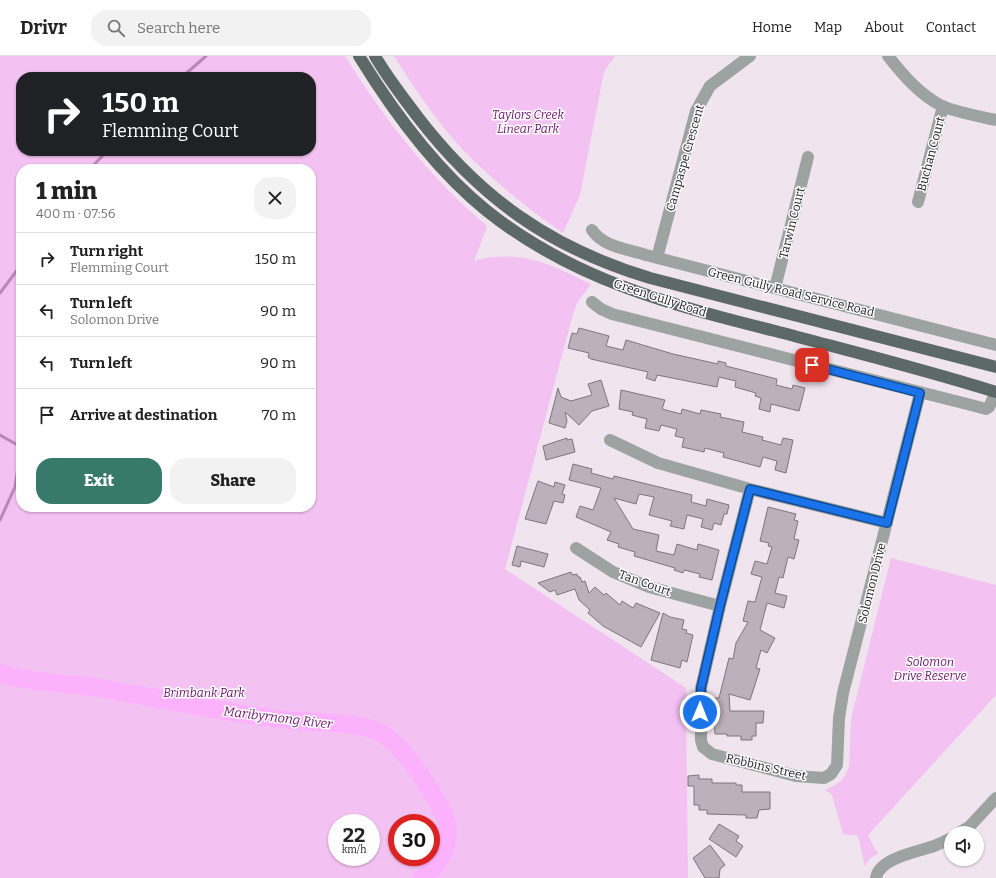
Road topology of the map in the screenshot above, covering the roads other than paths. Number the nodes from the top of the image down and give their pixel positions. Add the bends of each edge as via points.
1 (359, 56) edge
2 (375, 56) edge
3 (750, 56) edge
4 (888, 56) edge
5 (943, 106) junction
6 (996, 120) edge
7 (808, 157) dead end
8 (918, 202) dead end
9 (592, 230) dead end
10 (657, 258) junction
11 (775, 288) junction
12 (592, 302) dead end
13 (996, 345) edge
14 (996, 367) edge
15 (996, 392) edge
16 (920, 393) junction
17 (993, 410) edge
18 (610, 440) dead end
19 (750, 489) junction
20 (887, 523) junction
21 (576, 548) dead end
22 (720, 606) junction
23 (831, 774) joint
24 (996, 798) edge
25 (970, 826) edge
26 (944, 842) edge
27 (876, 878) edge

1 - 15 main road, Green Gully Road via 379,88 422,145 465,192 506,225 568,262 631,291 681,307 875,357
2 - 14 main road, Green Gully Road via 396,88 445,151 523,220 575,249 620,269 650,278
3 - 10 street, Campaspe Crescent via 710,86 696,111
4 - 5 street via 913,84
5 - 6 street
5 - 8 street, Buchan Court
7 - 11 street, Tarwin Court
9 - 10 street, Green Gully Road Service Road via 600,240
10 - 11 street, Green Gully Road Service Road
11 - 13 street, Green Gully Road Service Road
12 - 16 street via 601,310 612,314
15 - 17 street
16 - 17 street
16 - 20 street, Solomon Drive
18 - 19 street via 658,463
19 - 20 street
19 - 22 street
20 - 23 street, Solomon Drive via 843,693 837,765
21 - 22 street, Tan Court via 613,572 649,588
22 - 23 street, Robbins Street via 701,688 700,727 703,747 712,754 796,776 820,779
24 - 25 street
26 - 27 street via 887,863 880,868

